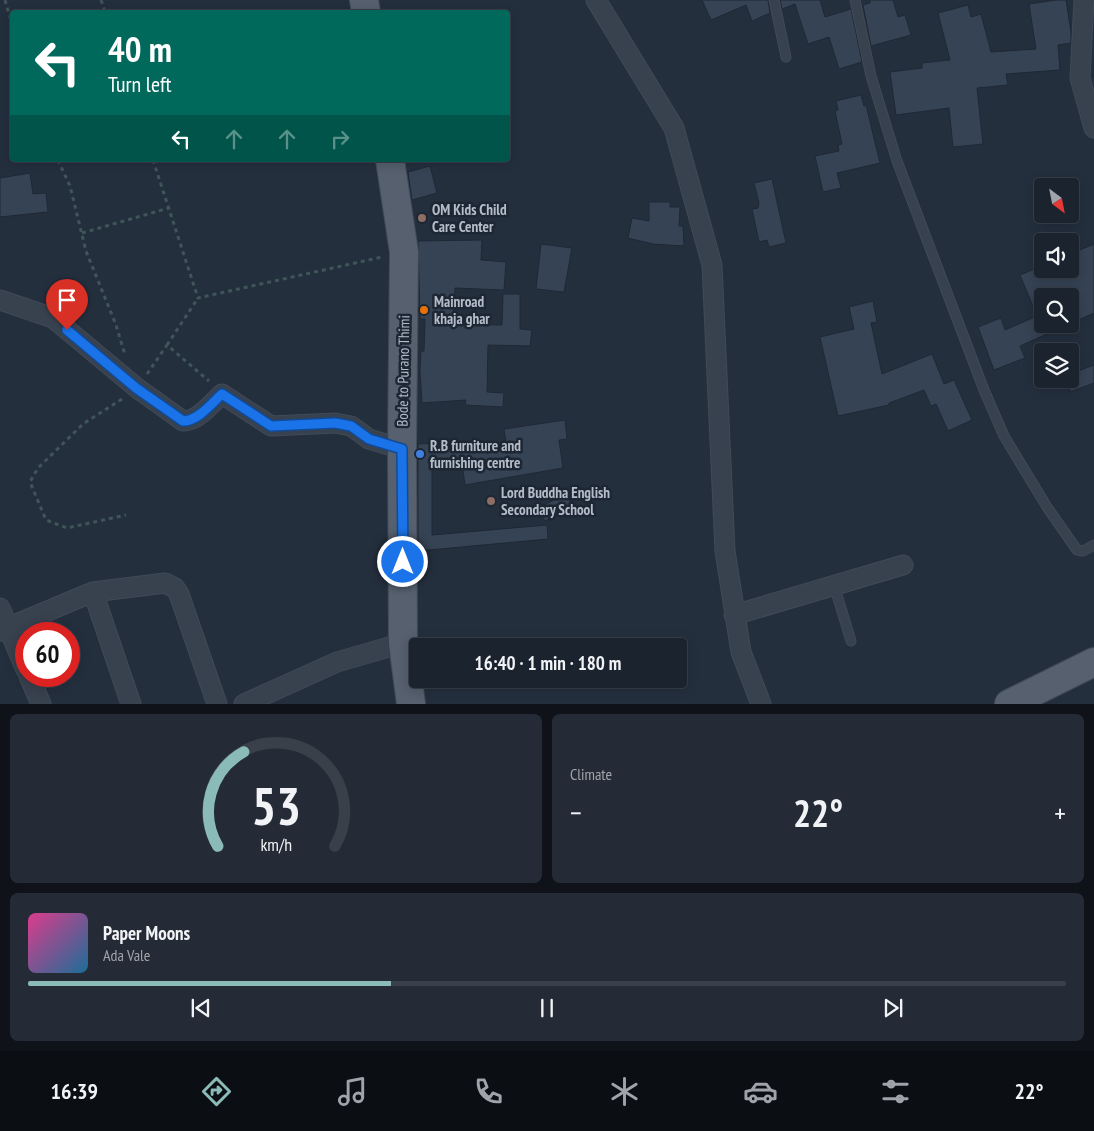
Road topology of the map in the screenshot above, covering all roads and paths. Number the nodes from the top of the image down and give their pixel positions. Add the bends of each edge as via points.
1 (5, 0) edge
2 (596, 0) edge
3 (774, 0) edge
4 (855, 0) edge
5 (1087, 14) edge
6 (10, 17) edge
7 (786, 57) dead end
8 (1094, 128) edge
9 (59, 162) edge
10 (154, 162) edge
11 (390, 162) edge
12 (169, 208) junction
13 (82, 233) junction
14 (404, 252) junction
15 (198, 298) junction
16 (0, 300) edge
17 (167, 345) junction
18 (126, 357) dead end
19 (136, 388) junction
20 (222, 394) junction
21 (402, 449) junction
22 (126, 515) dead end
23 (1094, 545) edge
24 (903, 565) dead end
25 (834, 585) junction
26 (93, 592) junction
27 (0, 608) edge
28 (734, 615) junction
29 (4, 630) edge
30 (851, 641) dead end
31 (404, 643) junction
32 (15, 650) edge
33 (1094, 662) edge
34 (34, 687) edge
35 (41, 704) edge
36 (131, 704) edge
37 (217, 704) edge
38 (244, 704) edge
39 (411, 704) edge
40 (762, 704) edge
41 (1009, 704) edge

1 - 6 path
2 - 28 street via 674,128 712,265 725,551
3 - 7 lane
4 - 23 lane via 872,76 897,161 1004,436 1046,507 1077,550 1083,551
5 - 8 street via 1080,78
9 - 13 path via 70,186
10 - 12 path
11 - 14 main road, Bode to Purano Thimi
12 - 13 path
12 - 15 path
13 - 18 path via 92,269
14 - 15 path
14 - 21 main road, Bode to Purano Thimi
15 - 17 path
16 - 19 street via 53,318
17 - 19 path
17 - 20 path
19 - 20 street via 183,421 196,417
19 - 22 path via 83,424 38,468 30,482 46,520 58,525 67,528
20 - 21 street via 271,426 335,423 351,426 369,439
21 - 31 main road, Bode to Purano Thimi
24 - 25 street
25 - 28 street
25 - 30 lane
26 - 29 street
26 - 36 street
26 - 37 street via 165,583 175,588
27 - 29 street
28 - 40 street via 741,652
29 - 32 street
31 - 38 street via 337,662
31 - 39 main road, Bode to Purano Thimi
33 - 41 main road
34 - 35 street

